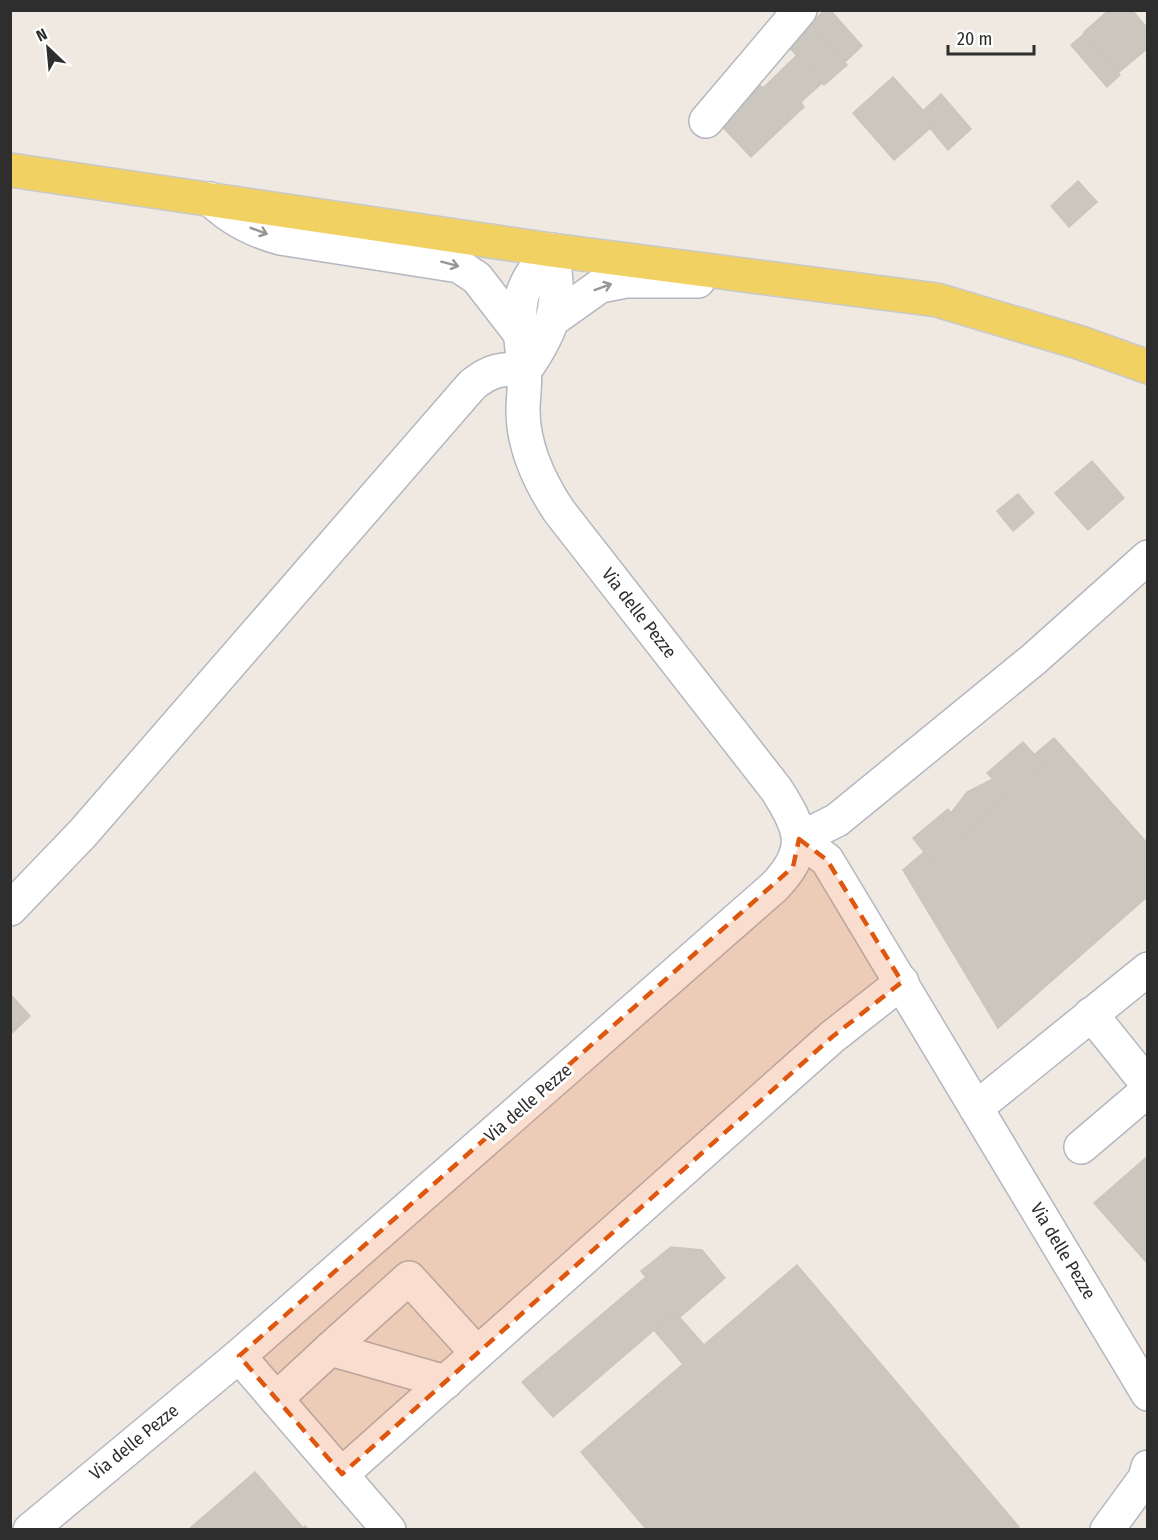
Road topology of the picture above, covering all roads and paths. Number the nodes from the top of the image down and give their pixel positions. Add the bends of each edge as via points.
1 (800, 10) edge
2 (706, 121) dead end
3 (10, 170) edge
4 (210, 199) junction
5 (550, 250) junction
6 (863, 291) junction
7 (555, 318) junction
8 (518, 331) junction
9 (1148, 367) edge
10 (525, 370) junction
11 (1148, 557) edge
12 (799, 839) junction
13 (10, 909) edge
14 (1148, 969) edge
15 (902, 982) junction
16 (1091, 1014) junction
17 (1148, 1087) edge
18 (976, 1108) junction
19 (1081, 1147) dead end
20 (330, 1349) junction
21 (477, 1352) junction
22 (239, 1356) junction
23 (446, 1382) junction
24 (1148, 1394) edge
25 (276, 1399) junction
26 (1148, 1467) edge
27 (342, 1474) junction
28 (30, 1530) edge
29 (389, 1530) edge
30 (1107, 1530) edge

1 - 2 street
3 - 4 main road
4 - 5 main road
4 -> 8 street via 239,222 280,238 459,266 477,278
5 - 6 main road
5 - 7 street via 558,291
5 - 8 street via 526,282
7 -> 6 street via 600,286 626,280
6 - 9 main road via 937,300
7 - 10 street
8 - 10 street, Via delle Pezze
10 - 12 street, Via delle Pezze via 525,432 542,486 776,789 794,817
10 - 13 street via 501,368 472,385 83,833
11 - 12 street via 1034,658 837,820
12 - 15 street, Via delle Pezze via 827,860
12 - 22 street, Via delle Pezze via 793,867 774,887
14 - 16 street
15 - 18 street, Via delle Pezze
15 - 21 street via 832,1037
16 - 17 street
16 - 18 street
17 - 19 street
18 - 24 street, Via delle Pezze
20 - 21 street via 409,1278
20 - 23 street
20 - 25 street
21 - 23 street
22 - 25 street
22 - 28 street, Via delle Pezze
23 - 27 street
25 - 27 street
26 - 30 street via 1145,1478
27 - 29 street

